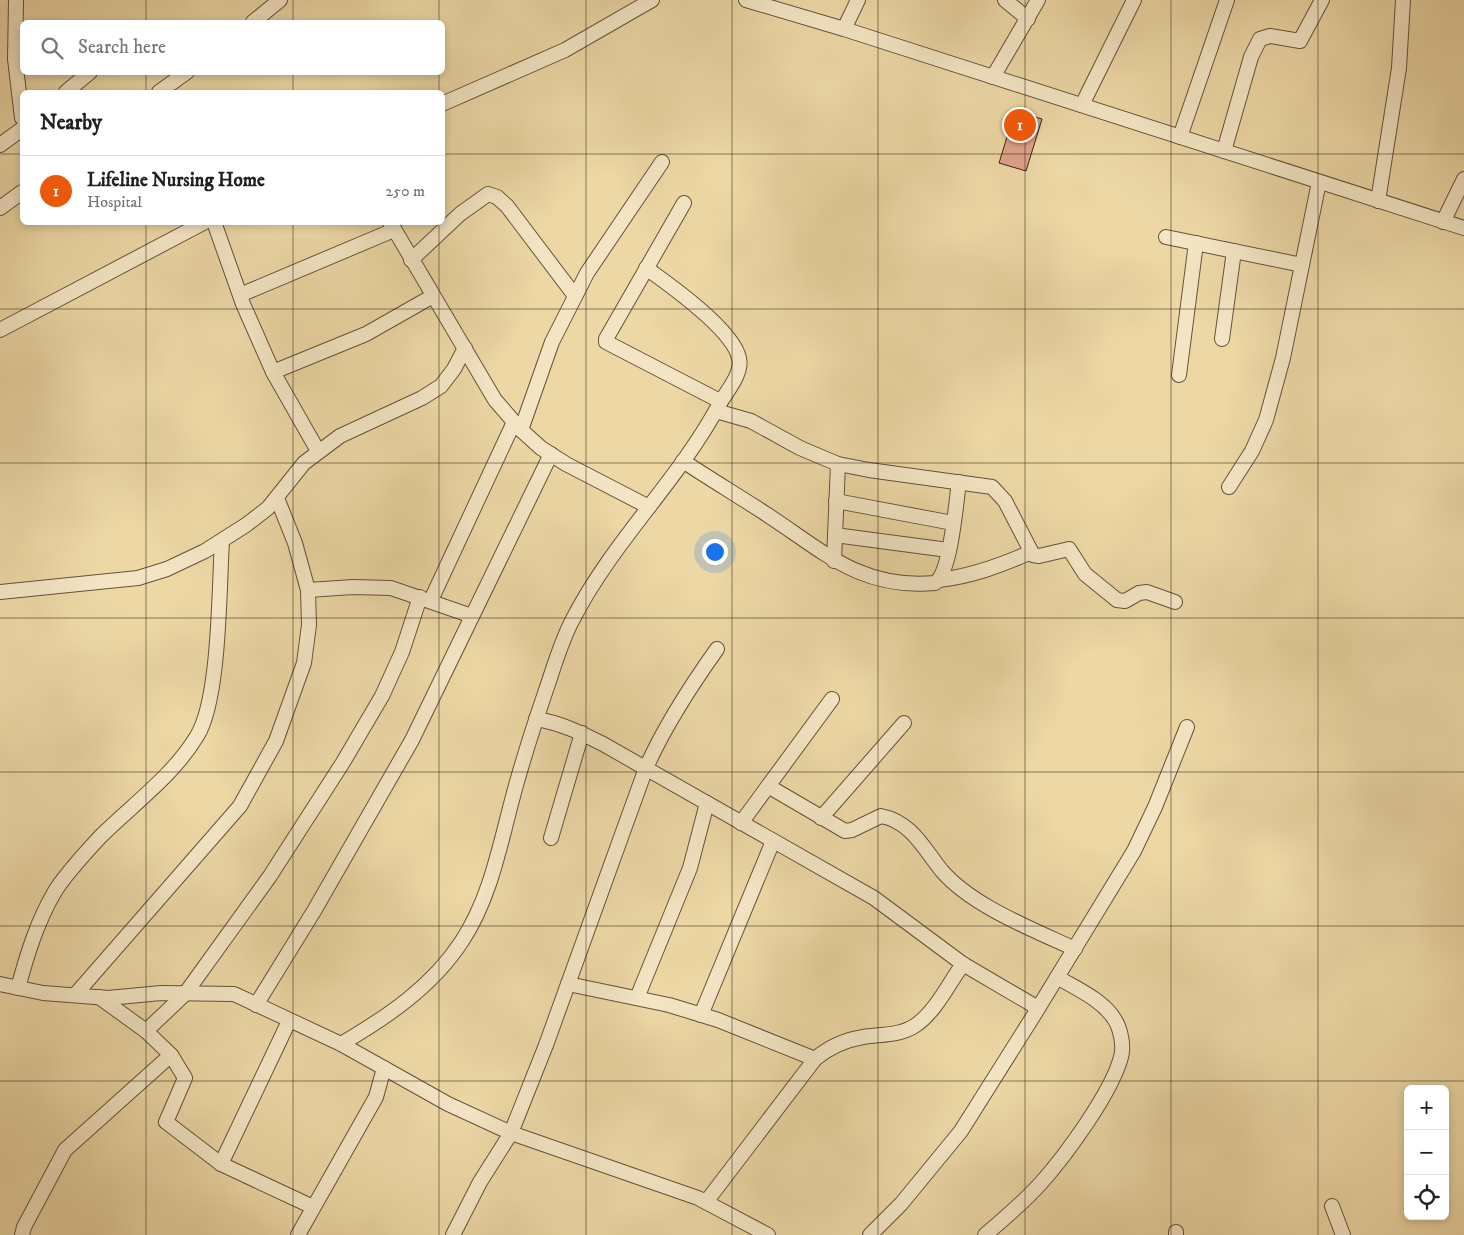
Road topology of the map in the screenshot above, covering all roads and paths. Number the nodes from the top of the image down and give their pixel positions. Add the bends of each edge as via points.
1 (16, 0) edge
2 (280, 0) edge
3 (652, 0) edge
4 (746, 0) edge
5 (858, 0) edge
6 (1005, 0) edge
7 (1038, 0) edge
8 (1134, 0) edge
9 (1227, 0) edge
10 (1322, 0) edge
11 (1403, 0) edge
12 (778, 5) edge
13 (1028, 19) junction
14 (255, 20) edge
15 (844, 29) junction
16 (86, 75) edge
17 (183, 75) edge
18 (993, 77) junction
19 (68, 90) edge
20 (162, 90) edge
21 (20, 101) edge
22 (445, 103) edge
23 (1082, 105) junction
24 (20, 130) edge
25 (1180, 137) junction
26 (0, 145) edge
27 (1224, 151) junction
28 (662, 162) dead end
29 (1464, 179) edge
30 (1319, 182) junction
31 (20, 193) edge
32 (1378, 200) junction
33 (684, 203) dead end
34 (0, 208) edge
35 (1443, 222) junction
36 (198, 225) edge
37 (215, 225) edge
38 (392, 226) edge
39 (1464, 228) edge
40 (1166, 237) dead end
41 (1196, 243) junction
42 (1234, 251) junction
43 (411, 260) junction
44 (1302, 265) junction
45 (646, 268) junction
46 (240, 295) junction
47 (433, 296) junction
48 (575, 296) junction
49 (0, 330) edge
50 (1222, 339) dead end
51 (464, 348) junction
52 (273, 372) junction
53 (1179, 375) dead end
54 (718, 407) junction
55 (518, 426) junction
56 (318, 451) junction
57 (551, 454) junction
58 (683, 460) junction
59 (838, 464) junction
60 (959, 482) junction
61 (1229, 487) dead end
62 (277, 498) junction
63 (836, 501) junction
64 (648, 507) junction
65 (952, 523) junction
66 (835, 535) junction
67 (222, 541) junction
68 (948, 550) junction
69 (1031, 552) junction
70 (834, 561) junction
71 (939, 580) junction
72 (308, 590) junction
73 (0, 592) edge
74 (425, 598) junction
75 (1175, 602) dead end
76 (472, 616) junction
77 (717, 649) dead end
78 (832, 699) dead end
79 (536, 720) junction
80 (904, 724) dead end
81 (1187, 727) dead end
82 (582, 733) junction
83 (646, 768) junction
84 (768, 786) junction
85 (707, 803) junction
86 (821, 818) junction
87 (741, 822) junction
88 (551, 838) dead end
89 (772, 841) junction
90 (1075, 949) junction
91 (963, 964) junction
92 (1057, 977) junction
93 (0, 984) edge
94 (568, 984) junction
95 (18, 988) junction
96 (185, 994) junction
97 (75, 996) junction
98 (99, 997) junction
99 (637, 998) junction
100 (256, 1005) junction
101 (1038, 1008) junction
102 (701, 1015) junction
103 (289, 1021) junction
104 (146, 1031) junction
105 (340, 1044) junction
106 (171, 1055) junction
107 (815, 1059) junction
108 (384, 1068) junction
109 (511, 1133) junction
110 (221, 1164) junction
111 (706, 1202) junction
112 (312, 1206) junction
113 (1332, 1206) dead end
114 (22, 1235) edge
115 (298, 1235) edge
116 (453, 1235) edge
117 (768, 1235) edge
118 (870, 1235) edge
119 (985, 1235) edge
120 (1344, 1235) edge

1 - 21 street via 15,59
2 - 14 street
3 - 22 street via 565,50
4 - 12 street
5 - 15 street
6 - 13 street
7 - 13 street
8 - 23 street
9 - 25 street
10 - 27 street via 1300,41 1270,36 1260,39 1249,65
11 - 32 street via 1399,68
12 - 15 street
13 - 18 street
15 - 18 street
16 - 19 street
17 - 20 street
18 - 23 street
23 - 25 street
24 - 26 street
25 - 27 street
27 - 30 street
28 - 48 street
29 - 35 street
30 - 32 street
30 - 44 street
31 - 34 street
32 - 35 street
33 - 45 street
35 - 39 street
36 - 49 street
37 - 46 street
38 - 43 street
38 - 46 street
40 - 41 street
41 - 42 street
41 - 53 street
42 - 44 street
42 - 50 street
43 - 47 street
43 - 48 street via 460,214 488,194 498,197 506,206
44 - 61 street via 1283,358 1266,420 1252,451
45 - 54 street via 702,311 733,346 740,359 738,372
45 - 54 street via 606,342 718,400
46 - 52 street
47 - 51 street
47 - 52 street via 366,334
48 - 55 street via 552,342
51 - 55 street via 495,400
51 - 56 street via 441,386 340,436
52 - 56 street
54 - 58 street
54 - 59 street
55 - 57 street
55 - 74 street
56 - 62 street via 304,463
57 - 64 street
57 - 76 street
58 - 64 street
58 - 70 street
59 - 60 street
59 - 63 street
60 - 65 street
60 - 69 street via 997,490
62 - 67 street
62 - 72 street via 295,543
63 - 65 street
63 - 66 street
64 - 79 street via 573,618
65 - 68 street
66 - 68 street
66 - 70 street
67 - 73 street via 167,569 138,578
67 - 95 street via 210,697 198,735 175,765 99,838 54,891 31,942
68 - 71 street
69 - 71 street via 990,570
69 - 75 street via 1039,556 1069,549 1086,574 1120,601 1147,592
70 - 71 street via 870,576 900,582
72 - 74 street via 391,588
72 - 97 street via 309,625 304,663 276,741 240,806
74 - 76 street
74 - 96 street via 382,696 342,764 270,876
76 - 100 street via 412,740 314,912
77 - 83 street via 661,733
78 - 84 street
79 - 82 street via 553,722
79 - 105 street via 520,766 487,889 462,941 439,972 419,991
80 - 86 street
81 - 90 street via 1134,852
82 - 83 street
82 - 88 street
83 - 85 street
83 - 94 street
84 - 86 street
84 - 87 street
85 - 87 street
85 - 99 street via 690,868
86 - 90 street via 845,831 881,816 890,818 913,834 944,872 977,899
87 - 89 street
89 - 91 street via 874,898
89 - 102 street
90 - 92 street
91 - 101 street
91 - 107 street via 917,1024 904,1032 847,1041 827,1049
92 - 101 street
92 - 119 street via 1109,1012 1121,1036 1122,1056 1110,1086 1042,1182
93 - 95 street
94 - 99 street
94 - 109 street
95 - 97 street
96 - 98 street
96 - 100 street via 234,994
96 - 104 street
97 - 98 street
98 - 104 street
99 - 102 street
100 - 103 street
101 - 118 street via 960,1131 901,1204
102 - 107 street
103 - 105 street
103 - 110 street
104 - 106 street
105 - 108 street
106 - 110 street via 185,1078 166,1122
106 - 114 street via 65,1150
107 - 111 street
108 - 109 street via 448,1104
108 - 112 street via 376,1097
109 - 111 street
109 - 116 street via 480,1182
110 - 112 street
111 - 117 street
112 - 115 street
113 - 120 street

